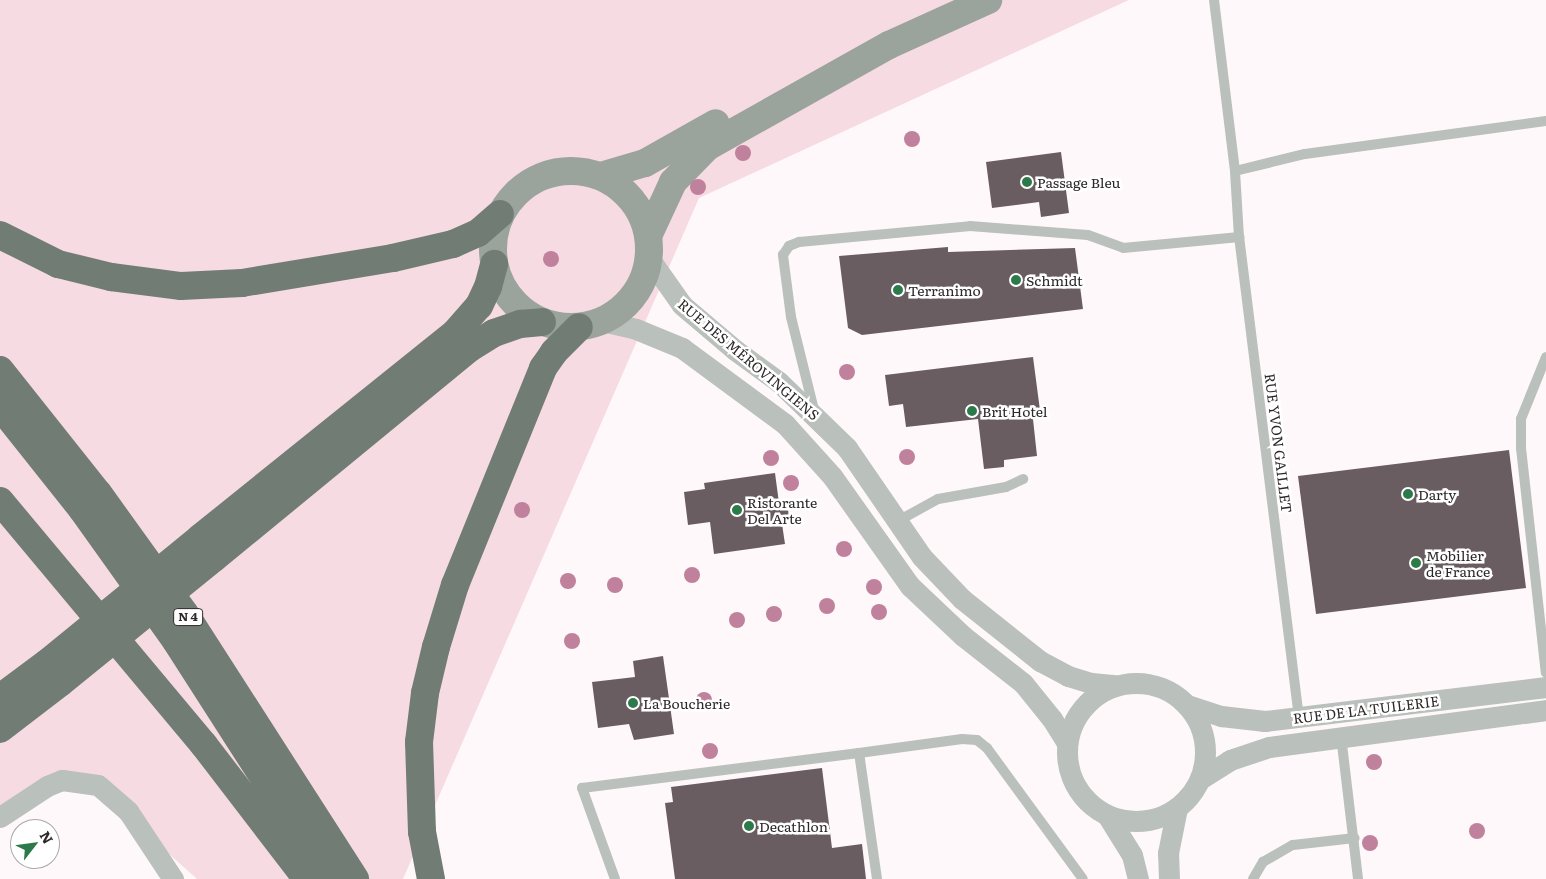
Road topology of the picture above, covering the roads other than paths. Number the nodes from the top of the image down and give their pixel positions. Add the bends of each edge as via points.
1 (944, 0) edge
2 (988, 0) edge
3 (1214, 0) edge
4 (1546, 121) edge
5 (1235, 171) junction
6 (601, 176) junction
7 (500, 214) junction
8 (0, 236) edge
9 (1239, 237) junction
10 (649, 246) junction
11 (494, 264) junction
12 (542, 322) junction
13 (590, 324) junction
14 (1546, 357) edge
15 (0, 370) edge
16 (0, 406) edge
17 (815, 414) junction
18 (1023, 479) dead end
19 (0, 501) edge
20 (896, 522) junction
21 (207, 548) junction
22 (54, 673) junction
23 (1546, 673) edge
24 (1115, 685) junction
25 (1546, 687) edge
26 (0, 698) edge
27 (1187, 705) junction
28 (1546, 710) edge
29 (1299, 718) junction
30 (0, 729) edge
31 (1341, 735) junction
32 (1067, 743) junction
33 (859, 754) junction
34 (1200, 779) junction
35 (1177, 808) junction
36 (1107, 815) junction
37 (0, 817) edge
38 (1355, 838) junction
39 (173, 879) edge
40 (307, 879) edge
41 (329, 879) edge
42 (355, 879) edge
43 (431, 879) edge
44 (615, 879) edge
45 (877, 879) edge
46 (1083, 879) edge
47 (1138, 879) edge
48 (1169, 879) edge
49 (1253, 879) edge
50 (1358, 879) edge

1 - 6 main road via 880,30 645,163
2 - 10 main road via 890,45 707,147 673,182
3 - 5 lane, RUE YVON GAILLET
4 - 5 lane via 1305,154
5 - 9 lane, RUE YVON GAILLET
6 - 7 main road via 578,170 554,171 513,195
6 - 10 main road via 618,185 632,199 643,216
7 - 8 highway via 478,233 454,244 394,258 242,284 181,286 111,277 58,264
7 - 11 main road via 492,248
9 - 17 lane via 1123,248 1088,235 970,226 814,240 789,246 783,255 792,317
9 - 29 lane, RUE YVON GAILLET
10 - 13 main road via 644,278 634,296 620,311
10 - 17 street, RUE DES MÉROVINGIENS via 682,305
11 - 12 main road via 503,289 520,308
11 - 21 highway via 479,306 456,332
12 - 13 main road
12 - 21 highway via 520,324 494,333 470,348
13 - 32 street, RUE DES MÉROVINGIENS via 636,329 682,348 785,424 832,476 910,586 963,636 1023,683
13 - 43 highway via 554,352 543,368 455,584 436,647 425,693 419,742 422,832
14 - 23 lane via 1521,419 1521,448
15 - 42 highway, N 4 via 98,493 185,614
16 - 41 highway, N 4 via 82,509 176,641
17 - 20 street, RUE DES MÉROVINGIENS via 847,448
18 - 20 lane via 1006,487 938,499
19 - 40 highway via 204,745
20 - 24 street, RUE DES MÉROVINGIENS via 941,579 1040,661 1076,678
21 - 22 highway, bridge
22 - 26 highway
22 - 30 highway
24 - 27 street via 1154,684
24 - 32 street via 1101,692 1078,713
25 - 29 street, RUE DE LA TUILERIE
27 - 29 street, RUE DE LA TUILERIE via 1242,719
27 - 34 street via 1199,721 1205,740
28 - 31 street, RUE DE LA TUILERIE
31 - 34 street, RUE DE LA TUILERIE via 1248,753
31 - 38 lane
32 - 36 street via 1068,765 1075,786 1089,803
33 - 44 lane via 582,788
33 - 45 lane
33 - 46 lane via 976,740 987,748
34 - 35 street
35 - 36 street via 1143,821
35 - 48 street via 1168,853
36 - 47 street via 1128,848
37 - 39 street via 47,786 62,780 98,785 128,810
38 - 49 lane via 1293,845 1263,862
38 - 50 lane

